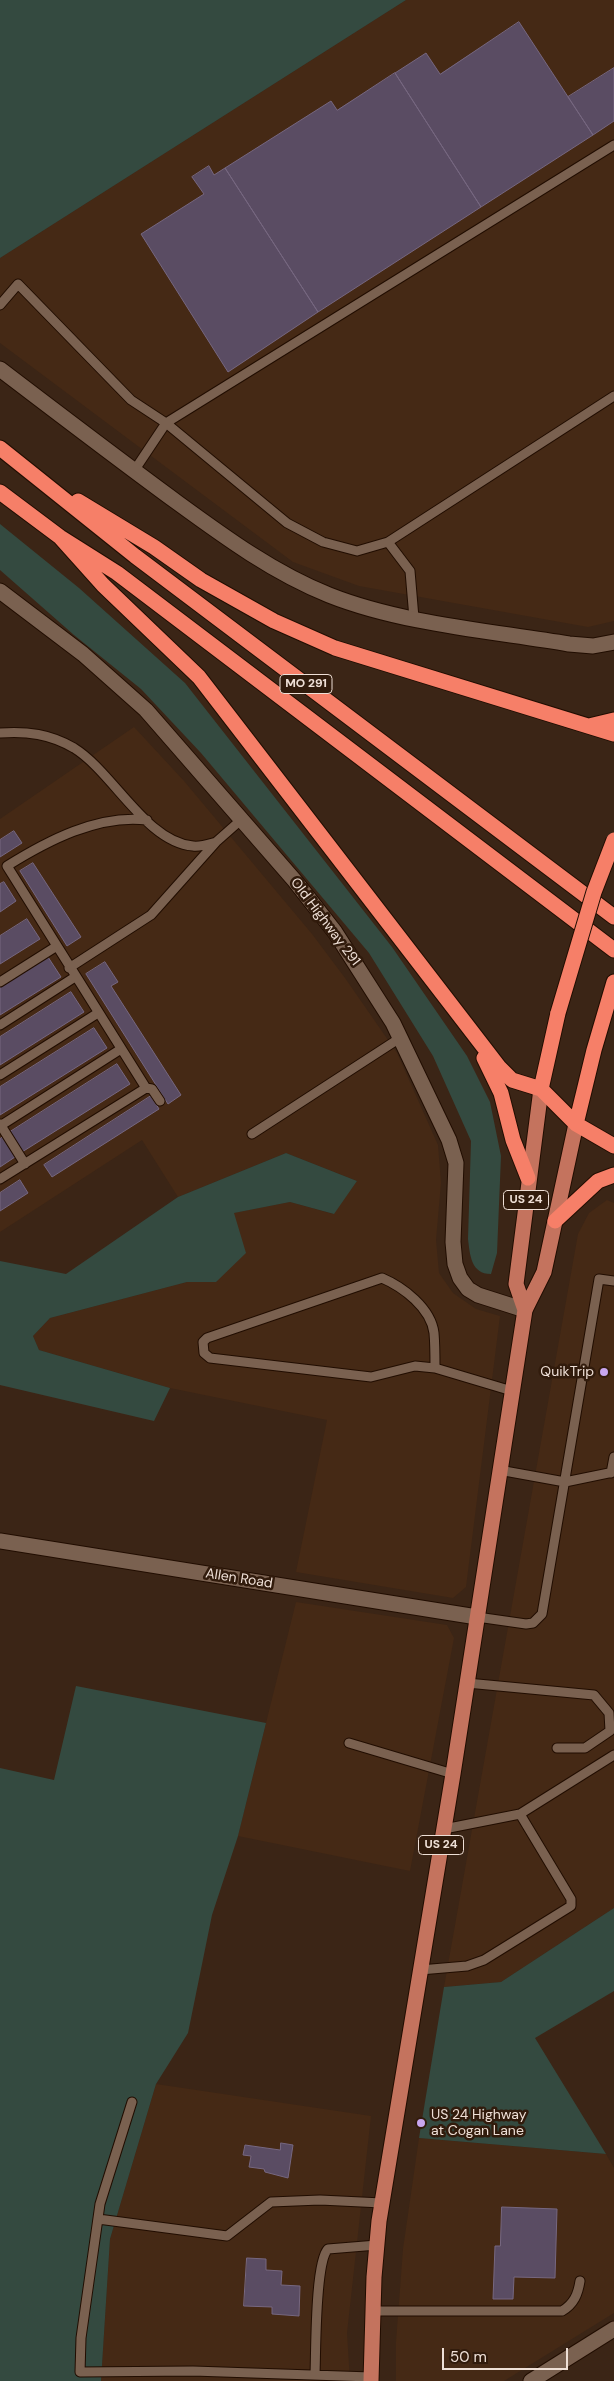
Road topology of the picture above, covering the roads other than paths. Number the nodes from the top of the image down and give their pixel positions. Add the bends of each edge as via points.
1 (614, 145) edge
2 (0, 305) edge
3 (0, 369) edge
4 (614, 396) edge
5 (166, 423) junction
6 (0, 448) edge
7 (25, 469) junction
8 (134, 471) junction
9 (0, 492) edge
10 (60, 537) junction
11 (388, 542) junction
12 (0, 591) edge
13 (414, 618) junction
14 (614, 642) edge
15 (614, 720) edge
16 (587, 726) junction
17 (0, 733) edge
18 (614, 734) edge
19 (242, 819) junction
20 (147, 820) junction
21 (614, 840) edge
22 (216, 842) junction
23 (614, 917) edge
24 (57, 946) junction
25 (614, 950) edge
26 (69, 968) junction
27 (76, 977) junction
28 (0, 982) edge
29 (614, 982) edge
30 (98, 1013) junction
31 (0, 1025) edge
32 (467, 1026) junction
33 (400, 1038) junction
34 (121, 1049) junction
35 (0, 1075) edge
36 (146, 1088) junction
37 (541, 1089) junction
38 (160, 1101) dead end
39 (576, 1124) junction
40 (0, 1125) edge
41 (252, 1134) dead end
42 (614, 1146) edge
43 (25, 1164) junction
44 (614, 1175) edge
45 (528, 1178) junction
46 (0, 1179) edge
47 (555, 1221) junction
48 (614, 1281) edge
49 (525, 1310) junction
50 (435, 1368) junction
51 (512, 1391) junction
52 (614, 1457) edge
53 (499, 1470) junction
54 (613, 1472) edge
55 (565, 1482) junction
56 (0, 1541) edge
57 (477, 1617) junction
58 (467, 1683) junction
59 (349, 1743) dead end
60 (557, 1748) dead end
61 (614, 1755) edge
62 (453, 1774) junction
63 (520, 1814) junction
64 (444, 1829) junction
65 (420, 1970) junction
66 (132, 2102) dead end
67 (382, 2203) junction
68 (98, 2219) junction
69 (377, 2246) junction
70 (580, 2280) dead end
71 (372, 2311) junction
72 (614, 2329) edge
73 (316, 2374) junction
74 (371, 2379) edge
75 (531, 2381) edge

1 - 5 lane
2 - 5 lane via 18,284 132,400
3 - 8 street
4 - 11 lane
5 - 8 lane
5 - 11 lane via 287,523 323,542 357,551
6 - 7 highway, MO 291
7 - 16 highway via 202,580 274,621 335,648
7 - 23 highway, MO 291 via 135,556
8 - 13 street via 229,540 299,582 364,607
9 - 10 highway, MO 291
10 - 25 highway, MO 291 via 117,573
10 - 32 highway via 103,585 199,677
11 - 13 lane via 410,571
12 - 19 street, Old Highway 291 via 127,692 175,741
13 - 14 street via 569,644 593,646
15 - 16 highway
16 - 18 highway
17 - 20 lane via 40,734 74,749 114,783
19 - 22 lane
19 - 33 street, Old Highway 291 via 335,932
20 - 22 lane via 167,836 186,845 195,847
20 - 24 lane via 122,820 57,837 7,866
21 - 37 highway, US 24, bridge via 594,892 558,1013
22 - 26 lane via 151,915
24 - 26 lane
24 - 28 lane
26 - 27 lane
27 - 30 lane
27 - 31 lane
29 - 39 highway, US 24
30 - 34 lane
30 - 35 lane
32 - 37 highway via 512,1080
32 - 45 highway via 501,1093 513,1140
33 - 41 lane
33 - 49 street, Old Highway 291 via 449,1140 456,1163 453,1242 460,1278 468,1289 478,1295
34 - 36 lane
34 - 40 lane
36 - 38 lane via 152,1089
36 - 43 lane
37 - 39 highway
37 - 45 main road, US 24
39 - 42 highway
39 - 47 main road, US 24
40 - 43 lane
43 - 46 lane
44 - 47 highway via 598,1181
45 - 49 main road, US 24 via 516,1284
47 - 49 main road, US 24 via 544,1272
48 - 55 lane via 599,1279
49 - 51 main road, US 24
50 - 50 lane via 415,1366 371,1377 210,1358 204,1354 203,1342 382,1278 408,1292 425,1311 434,1331
50 - 51 lane
51 - 53 main road, US 24
52 - 54 lane
53 - 55 lane
53 - 57 main road, US 24
54 - 55 lane
55 - 57 lane via 542,1614 533,1623 526,1624
56 - 57 street, Allen Road
57 - 58 main road, US 24
58 - 60 lane via 594,1695 609,1713 610,1731 585,1748
58 - 62 main road, US 24
59 - 62 lane
61 - 63 lane
62 - 64 main road, US 24
63 - 64 lane
63 - 65 lane via 571,1899 571,1906 484,1960 468,1966
64 - 65 main road, US 24
65 - 67 main road, US 24
66 - 68 lane
67 - 68 lane via 271,2202 227,2236
67 - 69 main road, US 24
68 - 73 lane via 81,2338 80,2372 184,2370
69 - 71 main road, US 24
69 - 73 lane via 328,2249 324,2253 320,2271
70 - 71 lane via 577,2295 562,2311
71 - 74 main road, US 24
72 - 75 street
73 - 74 lane

